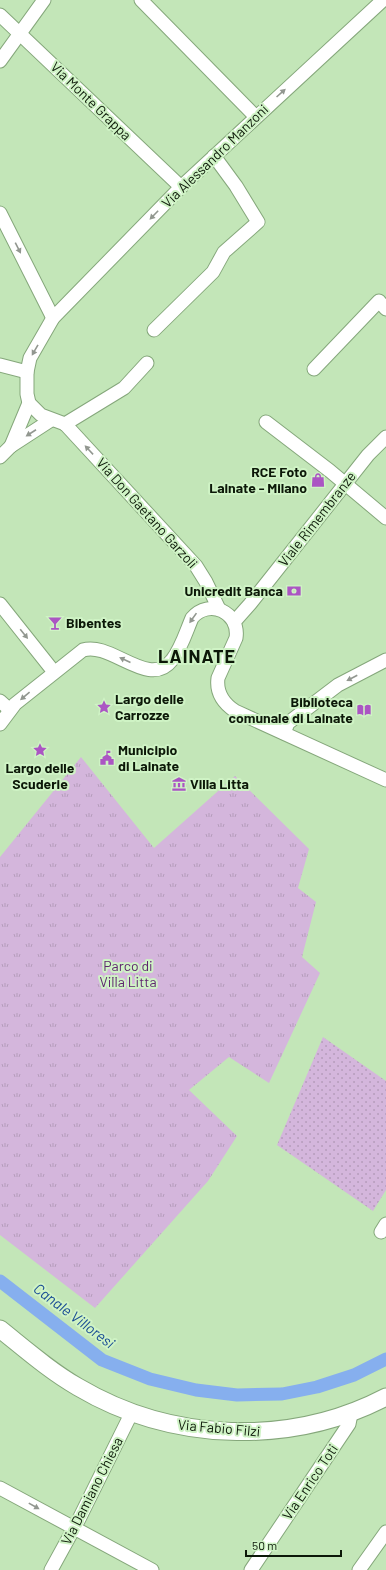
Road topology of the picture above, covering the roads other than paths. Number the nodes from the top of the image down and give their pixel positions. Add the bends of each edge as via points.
1 (44, 0) edge
2 (141, 0) edge
3 (383, 0) edge
4 (0, 15) edge
5 (20, 33) junction
6 (0, 61) edge
7 (256, 116) junction
8 (214, 156) junction
9 (181, 187) junction
10 (0, 213) edge
11 (386, 308) edge
12 (53, 318) junction
13 (154, 330) dead end
14 (147, 363) dead end
15 (0, 364) edge
16 (314, 369) dead end
17 (26, 378) junction
18 (29, 403) junction
19 (51, 420) junction
20 (266, 422) dead end
21 (65, 424) junction
22 (386, 437) edge
23 (11, 446) junction
24 (0, 456) edge
25 (344, 484) junction
26 (386, 518) edge
27 (0, 604) edge
28 (227, 615) junction
29 (386, 660) edge
30 (54, 672) junction
31 (0, 701) edge
32 (10, 710) junction
33 (0, 724) edge
34 (284, 733) junction
35 (386, 780) edge
36 (0, 1329) edge
37 (386, 1397) edge
38 (132, 1412) junction
39 (349, 1413) junction
40 (0, 1488) edge
41 (74, 1528) junction
42 (386, 1532) edge
43 (51, 1570) edge
44 (152, 1570) edge
45 (251, 1570) edge
46 (359, 1570) edge

1 - 5 street
2 - 7 street
7 -> 3 street, Via Alessandro Manzoni
4 - 5 street, Via Monte Grappa
5 - 6 street
5 - 9 street, Via Monte Grappa
7 - 8 street, Via Alessandro Manzoni
8 - 9 street, Via Alessandro Manzoni
8 - 13 street via 258,222 224,252 213,272
9 -> 12 street, Via Alessandro Manzoni
10 -> 12 street
11 - 16 street via 378,301
12 -> 17 street, Via Alessandro Manzoni via 30,358
14 - 21 street via 124,388
15 - 17 street
17 - 18 street
18 - 19 street via 41,415
18 - 23 street
19 - 21 street
19 -> 23 street
20 - 25 street
28 -> 21 street, Via Don Gaetano Garzoli via 196,566
22 - 25 street, Viale Rimembranze via 368,454
23 - 24 street
25 - 26 street
25 - 28 street, Viale Rimembranze via 250,604
27 -> 30 street
28 -> 30 street via 207,609 196,613 172,660 161,668 144,669 93,648 83,650
28 - 34 street via 236,627 236,638 218,678 219,694 235,711
29 -> 34 street via 338,685 288,723
30 -> 32 street
31 - 32 street
32 - 33 street
34 - 35 street
36 - 38 street, Via Fabio Filzi via 78,1387
37 - 39 street, Via Fabio Filzi
38 - 39 street, Via Fabio Filzi via 188,1427 261,1432 291,1429
38 - 41 street, Via Damiano Chiesa
39 - 45 street, Via Enrico Toti via 348,1424
40 -> 41 street
41 - 43 street, Via Damiano Chiesa
41 - 44 street
42 - 46 street

